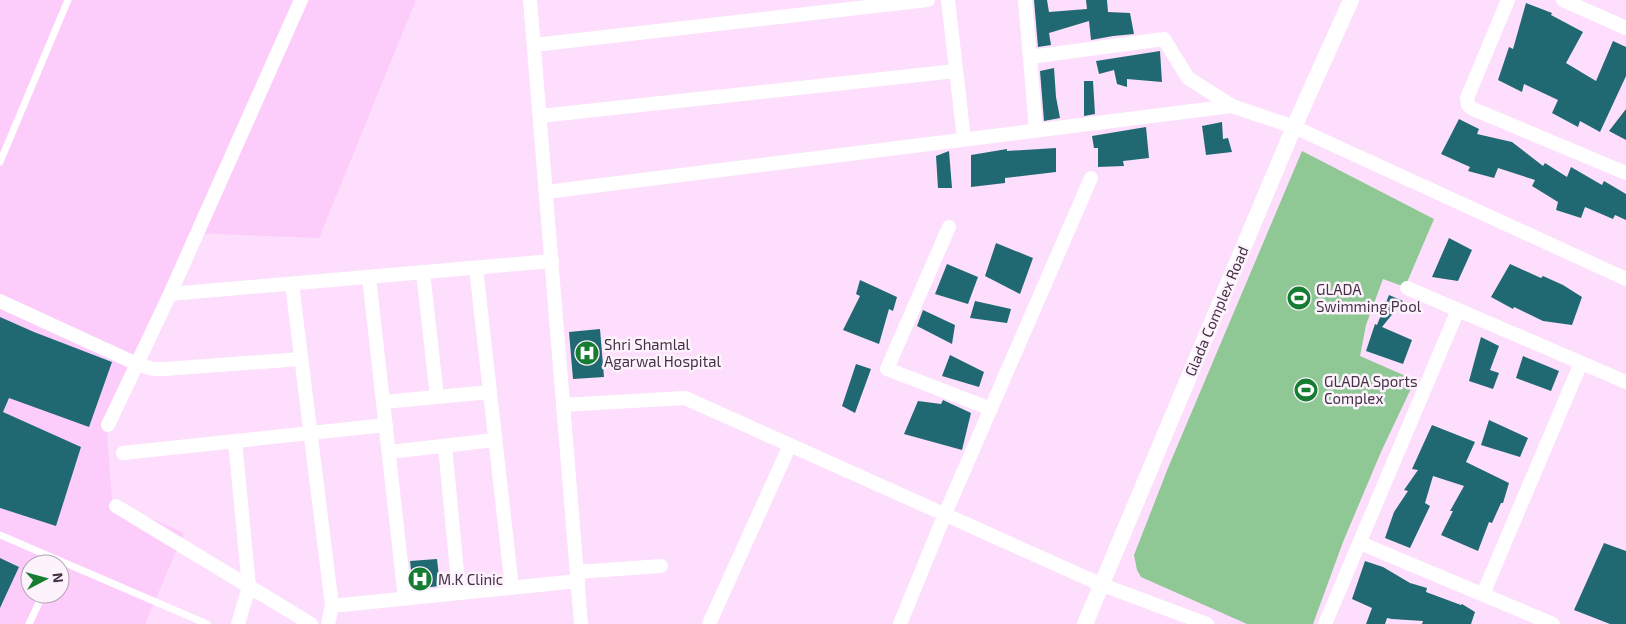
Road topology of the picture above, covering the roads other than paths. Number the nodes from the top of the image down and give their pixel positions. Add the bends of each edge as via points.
1 (68, 0) edge
2 (301, 0) edge
3 (530, 0) edge
4 (928, 0) edge
5 (948, 0) edge
6 (1025, 0) edge
7 (1351, 0) edge
8 (1508, 0) edge
9 (1563, 0) edge
10 (1626, 28) edge
11 (534, 45) junction
12 (1030, 57) junction
13 (956, 71) junction
14 (1232, 106) junction
15 (540, 116) junction
16 (1294, 127) junction
17 (1036, 130) junction
18 (964, 139) junction
19 (0, 162) edge
20 (1626, 173) edge
21 (1091, 178) dead end
22 (546, 192) junction
23 (949, 227) dead end
24 (552, 261) junction
25 (476, 268) junction
26 (423, 272) junction
27 (369, 277) junction
28 (1626, 279) edge
29 (292, 284) junction
30 (1407, 288) dead end
31 (170, 294) junction
32 (0, 301) edge
33 (1458, 310) junction
34 (301, 359) junction
35 (1581, 363) junction
36 (137, 364) junction
37 (1626, 382) edge
38 (490, 392) junction
39 (437, 397) junction
40 (383, 402) junction
41 (564, 405) junction
42 (991, 409) junction
43 (108, 425) dead end
44 (386, 426) junction
45 (310, 433) junction
46 (495, 440) junction
47 (235, 441) junction
48 (790, 445) junction
49 (444, 446) junction
50 (389, 452) junction
51 (123, 453) dead end
52 (116, 506) dead end
53 (945, 514) junction
54 (0, 535) edge
55 (1360, 543) junction
56 (40, 554) edge
57 (662, 566) dead end
58 (70, 567) edge
59 (578, 577) junction
60 (1100, 584) junction
61 (249, 587) junction
62 (512, 588) junction
63 (459, 593) junction
64 (1483, 594) junction
65 (405, 598) junction
66 (38, 604) edge
67 (332, 606) junction
68 (29, 624) edge
69 (207, 624) edge
70 (238, 624) edge
71 (311, 624) edge
72 (328, 624) edge
73 (581, 624) edge
74 (709, 624) edge
75 (900, 624) edge
76 (1084, 624) edge
77 (1207, 624) edge
78 (1325, 624) edge
79 (1554, 624) edge

1 - 19 lane
2 - 31 street
3 - 11 street
4 - 11 street
5 - 13 street
6 - 12 street
7 - 16 street, Glada Complex Road
8 - 20 street via 1467,98 1468,105
9 - 10 street
11 - 15 street
12 - 14 street via 1164,39 1188,78
12 - 17 street
13 - 15 street
13 - 18 street
14 - 16 street
14 - 17 street
15 - 22 street
16 - 28 street
16 - 60 street, Glada Complex Road
17 - 18 street
18 - 22 street
21 - 42 street
22 - 24 street
23 - 42 street via 887,369
24 - 25 street
24 - 41 street
25 - 26 street
25 - 38 street
26 - 27 street
26 - 39 street
27 - 29 street
27 - 40 street
29 - 31 street
29 - 34 street
30 - 33 street
31 - 36 street
32 - 36 street
33 - 35 street
33 - 55 street
34 - 36 street via 165,369
34 - 45 street
35 - 37 street
35 - 64 street
36 - 43 street
38 - 39 street
38 - 46 street
39 - 40 street
40 - 44 street
41 - 48 street via 685,398
41 - 59 street
42 - 53 street
44 - 45 street
44 - 50 street
45 - 47 street
45 - 67 street
46 - 49 street
46 - 62 street
47 - 51 street
47 - 61 street
48 - 53 street
48 - 74 street
49 - 50 street
49 - 63 street
50 - 65 street
52 - 61 street
53 - 60 street
53 - 75 street
54 - 56 lane
55 - 64 street
55 - 78 street
57 - 59 street
58 - 69 lane
59 - 62 street
59 - 73 street
60 - 76 street, Glada Complex Road
60 - 77 street
61 - 70 street
61 - 71 street
62 - 63 street
63 - 65 street
64 - 79 street
65 - 67 street
66 - 68 lane
67 - 72 street

